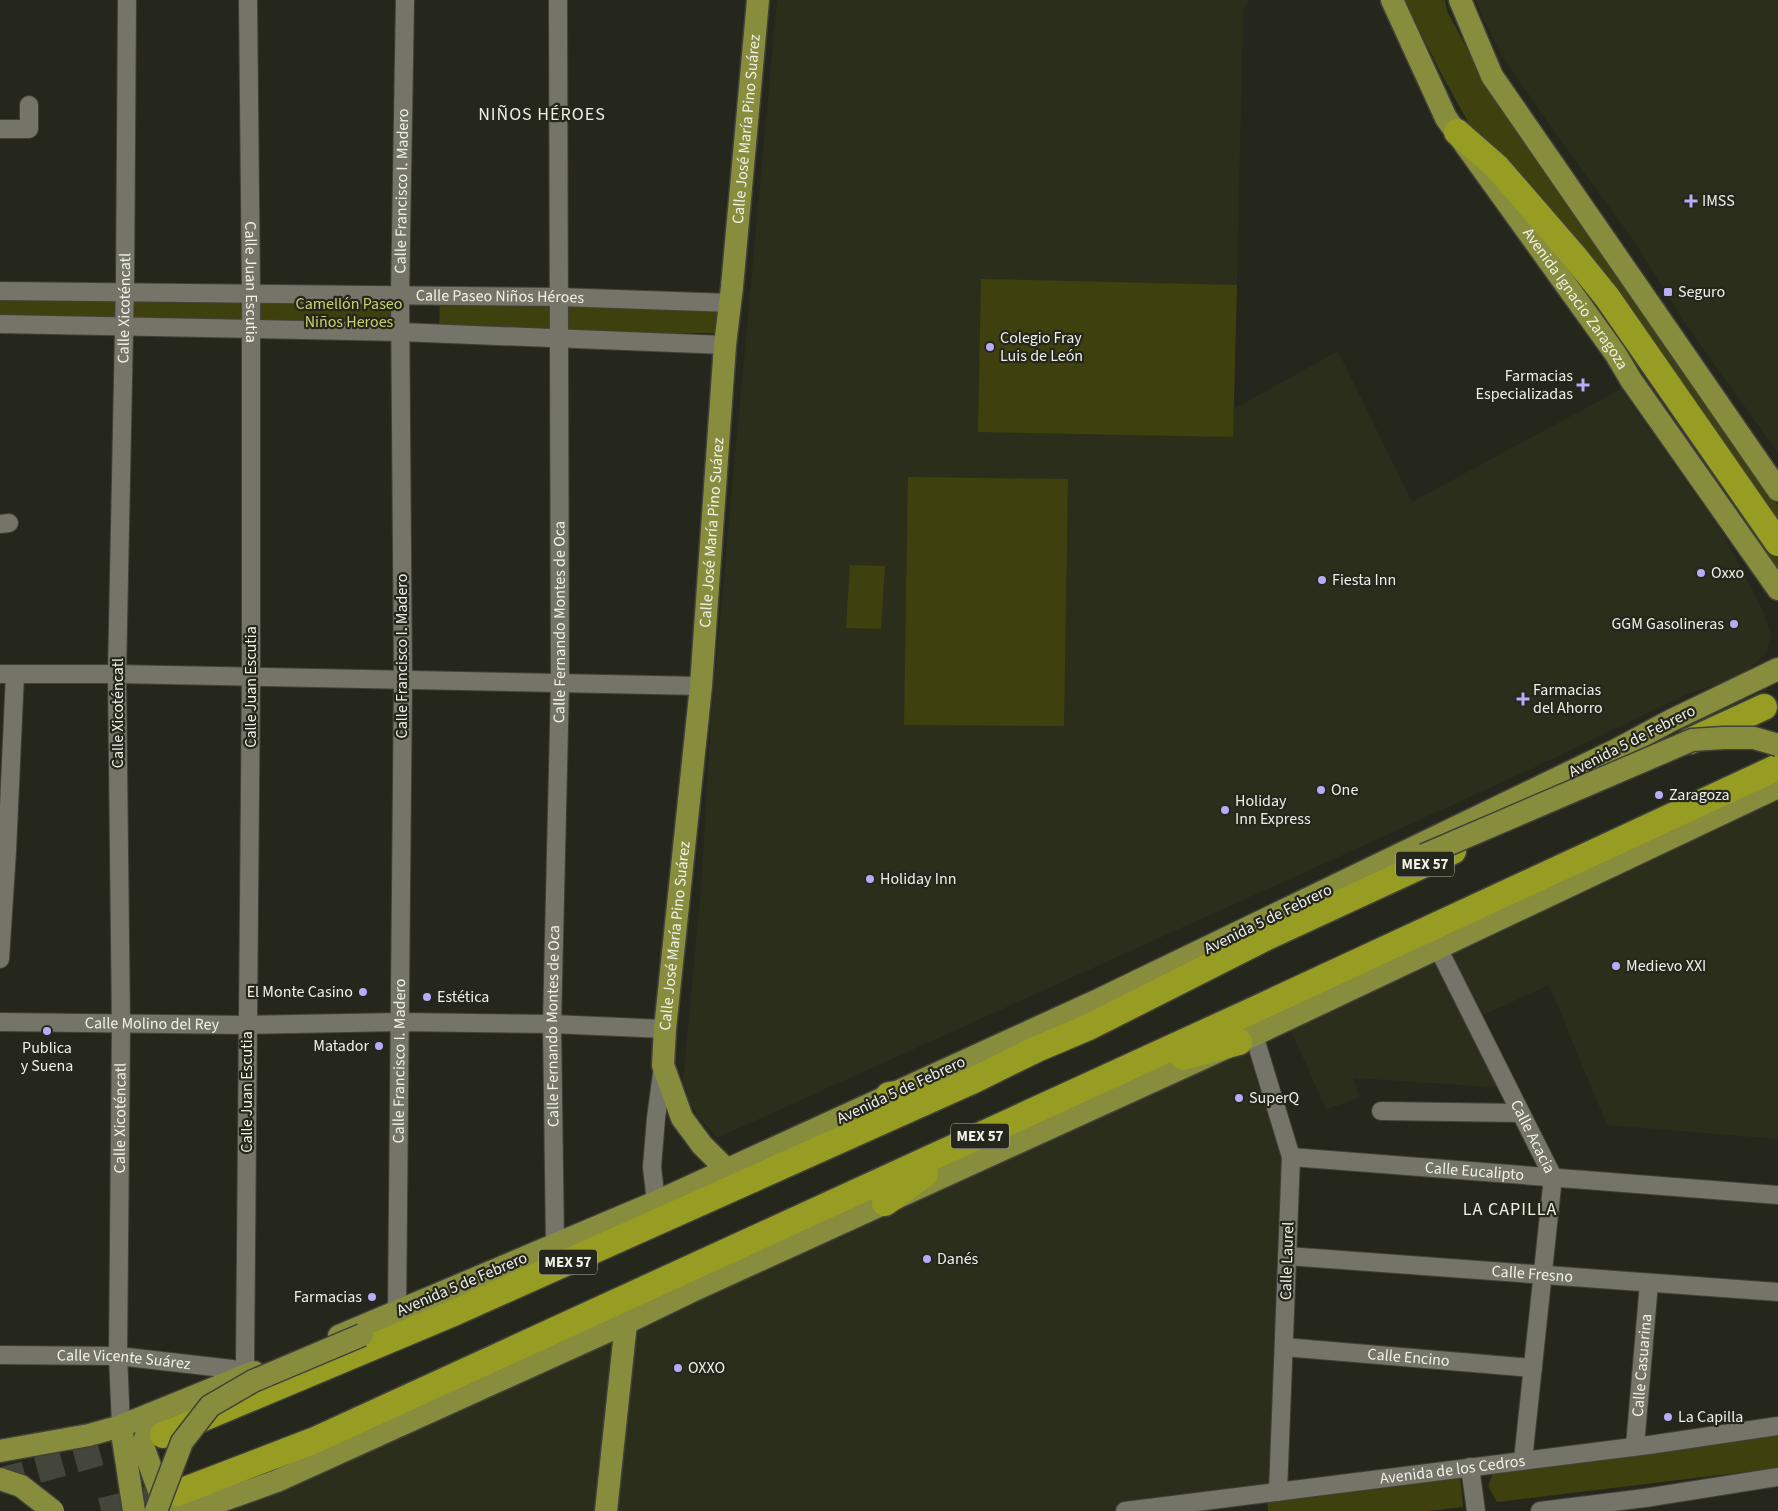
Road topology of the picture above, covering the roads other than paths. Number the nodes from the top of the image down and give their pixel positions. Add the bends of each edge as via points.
1 (127, 0) edge
2 (248, 0) edge
3 (405, 0) edge
4 (558, 0) edge
5 (758, 0) edge
6 (1392, 0) edge
7 (1460, 0) edge
8 (29, 105) dead end
9 (0, 129) edge
10 (1457, 132) junction
11 (0, 291) edge
12 (125, 293) junction
13 (251, 294) junction
14 (400, 296) junction
15 (559, 297) junction
16 (731, 303) junction
17 (1651, 308) junction
18 (0, 324) edge
19 (124, 327) junction
20 (251, 329) junction
21 (400, 332) junction
22 (559, 339) junction
23 (725, 345) junction
24 (1615, 354) junction
25 (1778, 490) edge
26 (1778, 543) edge
27 (1778, 589) edge
28 (1778, 669) edge
29 (7, 674) edge
30 (118, 674) junction
31 (251, 676) junction
32 (403, 679) junction
33 (560, 683) junction
34 (701, 686) junction
35 (1764, 707) dead end
36 (1778, 745) edge
37 (1778, 767) edge
38 (1778, 787) edge
39 (3, 851) edge
40 (1324, 892) junction
41 (1438, 948) junction
42 (0, 959) edge
43 (1152, 974) junction
44 (0, 1022) edge
45 (400, 1022) junction
46 (552, 1024) junction
47 (121, 1025) junction
48 (247, 1025) junction
49 (1089, 1027) junction
50 (665, 1029) junction
51 (1247, 1038) junction
52 (663, 1066) junction
53 (1102, 1080) junction
54 (970, 1082) junction
55 (890, 1095) junction
56 (1381, 1111) dead end
57 (1519, 1113) junction
58 (975, 1138) junction
59 (1291, 1157) junction
60 (727, 1170) junction
61 (1553, 1177) junction
62 (1778, 1195) edge
63 (656, 1202) junction
64 (885, 1203) junction
65 (555, 1244) junction
66 (1287, 1256) junction
67 (1543, 1274) junction
68 (1649, 1282) junction
69 (1778, 1292) edge
70 (397, 1312) junction
71 (626, 1323) junction
72 (1284, 1347) junction
73 (0, 1356) edge
74 (118, 1356) junction
75 (1533, 1368) junction
76 (247, 1375) junction
77 (162, 1423) junction
78 (121, 1426) junction
79 (1778, 1426) edge
80 (1635, 1446) junction
81 (0, 1451) edge
82 (1523, 1460) junction
83 (1470, 1467) junction
84 (1778, 1478) edge
85 (0, 1479) edge
86 (277, 1481) junction
87 (1278, 1492) junction
88 (1248, 1503) edge
89 (1662, 1503) edge
90 (190, 1504) edge
91 (53, 1511) edge
92 (134, 1511) edge
93 (156, 1511) edge
94 (232, 1511) edge
95 (606, 1511) edge
96 (1125, 1511) edge
97 (1476, 1511) edge
98 (1540, 1511) edge

1 - 12 street, Calle Xicoténcatl
2 - 13 street, Calle Juan Escutia
3 - 14 street, Calle Francisco I. Madero
4 - 15 street, Calle Fernando Montes de Oca
5 - 16 main road, Calle José María Pino Suárez
6 - 10 main road, Avenida Ignacio Zaragoza via 1446,118
7 - 17 main road via 1492,76
8 - 9 street via 28,129
10 - 24 main road, Avenida Ignacio Zaragoza
10 - 26 highway, bridge via 1497,167 1607,297
11 - 12 street, Calle Paseo Niños Héroes
12 - 13 street, Calle Paseo Niños Héroes
12 - 19 street, Calle Xicoténcatl
13 - 14 street, Calle Paseo Niños Héroes
13 - 20 street, Calle Juan Escutia
14 - 15 street, Calle Paseo Niños Héroes
14 - 21 street, Calle Francisco I. Madero
15 - 16 street, Calle Paseo Niños Héroes
15 - 22 street, Calle Fernando Montes de Oca
16 - 23 main road, Calle José María Pino Suárez
17 - 24 main road via 1666,338 1667,347 1661,361 1645,370
17 - 25 main road
18 - 19 street
19 - 20 street
19 - 30 street, Calle Xicoténcatl
20 - 21 street
20 - 31 street, Calle Juan Escutia
21 - 22 street
21 - 32 street, Calle Francisco I. Madero
22 - 23 street
22 - 33 street, Calle Fernando Montes de Oca
23 - 34 main road, Calle José María Pino Suárez
24 - 27 main road, Avenida Ignacio Zaragoza
28 - 40 main road, Avenida 5 de Febrero
29 - 30 street
29 - 39 street
30 - 31 street
30 - 47 street, Calle Xicoténcatl
31 - 32 street
31 - 48 street, Calle Juan Escutia
32 - 33 street
32 - 45 street, Calle Francisco I. Madero
33 - 34 street
33 - 46 street, Calle Fernando Montes de Oca
34 - 50 main road, Calle José María Pino Suárez
35 - 49 highway, Avenida 5 de Febrero / MEX 57 via 1267,937
36 - 40 main road, bridge via 1754,738 1692,740 1424,855
37 - 53 highway, MEX 57
38 - 41 main road
39 - 42 street
40 - 43 main road, Avenida 5 de Febrero
41 - 51 main road
41 - 57 street, Calle Acacia
43 - 49 highway
43 - 55 main road, Avenida 5 de Febrero
44 - 47 street, Calle Molino del Rey
45 - 46 street, Calle Molino del Rey
45 - 48 street, Calle Molino del Rey
45 - 70 street, Calle Francisco I. Madero
46 - 50 street, Calle Molino del Rey
46 - 65 street, Calle Fernando Montes de Oca
47 - 48 street, Calle Molino del Rey
47 - 74 street, Calle Xicoténcatl
48 - 76 street, Calle Juan Escutia
49 - 54 highway, Avenida 5 de Febrero / MEX 57
50 - 52 main road, Calle José María Pino Suárez
51 - 53 highway
51 - 59 street, Calle Laurel
51 - 64 main road
52 - 60 main road, Calle José María Pino Suárez via 682,1118 702,1145
52 - 63 street, Calle José María Pino Suárez via 652,1167
53 - 58 highway, MEX 57
54 - 55 highway
54 - 77 highway, Avenida 5 de Febrero / MEX 57 via 456,1312
55 - 60 main road, Avenida 5 de Febrero
56 - 57 street
57 - 61 street, Calle Acacia
58 - 64 highway
58 - 90 highway, MEX 57 via 315,1440
59 - 61 street, Calle Eucalipto
59 - 66 street, Calle Laurel
60 - 63 main road, Avenida 5 de Febrero
60 - 93 main road, bridge via 654,1210 253,1381 210,1406 182,1442
61 - 62 street, Calle Eucalipto
61 - 67 street, Calle Acacia
63 - 65 main road, Avenida 5 de Febrero
64 - 71 main road
65 - 70 main road, Avenida 5 de Febrero
66 - 67 street, Calle Fresno
66 - 72 street, Calle Laurel
67 - 68 street, Calle Fresno
67 - 75 street, Calle Acacia
68 - 69 street, Calle Fresno
68 - 80 street, Calle Casuarina
70 - 76 main road, Avenida 5 de Febrero
71 - 86 main road
71 - 95 main road
72 - 75 street, Calle Encino
72 - 87 street, Calle Laurel
73 - 74 street, Calle Vicente Suárez
74 - 76 street, Calle Vicente Suárez via 232,1369
74 - 78 street, Calle Xicoténcatl
75 - 82 street, Calle Acacia
76 - 77 main road, Avenida 5 de Febrero
77 - 78 main road, Avenida 5 de Febrero
77 - 90 main road via 148,1428 143,1446 159,1491 176,1505
78 - 81 main road, Avenida 5 de Febrero
78 - 92 main road
79 - 80 street, Avenida de los Cedros
80 - 82 street, Avenida de los Cedros
82 - 83 street, Avenida de los Cedros
83 - 87 street, Avenida de los Cedros
83 - 97 street
84 - 89 street
85 - 91 main road, bridge via 21,1486
86 - 90 main road
86 - 94 main road
87 - 88 street, Avenida de los Cedros
88 - 96 street, Avenida de los Cedros
89 - 98 street

